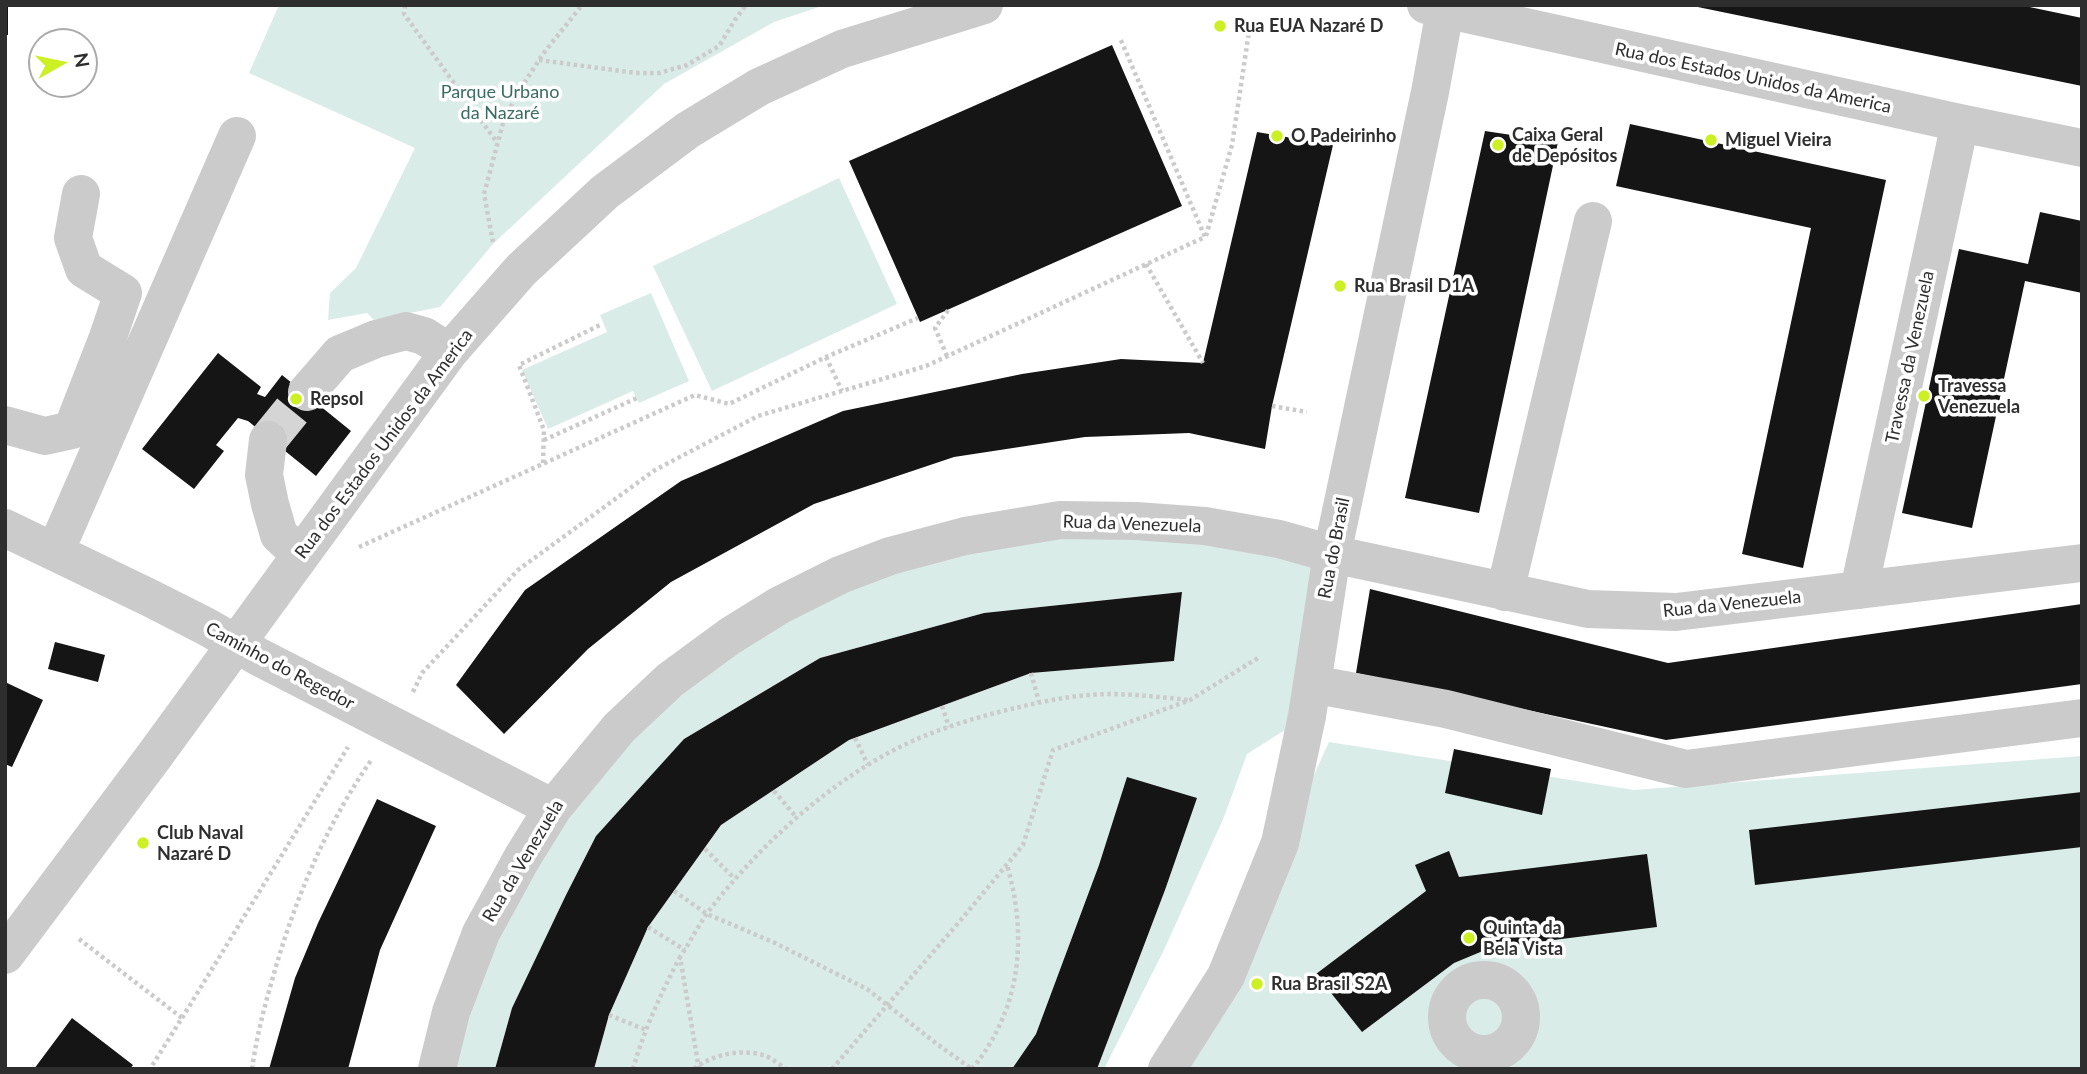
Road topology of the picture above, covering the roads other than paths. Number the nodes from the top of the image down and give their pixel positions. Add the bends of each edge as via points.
1 (984, 5) edge
2 (1439, 7) edge
3 (1960, 123) junction
4 (237, 136) dead end
5 (2082, 148) edge
6 (81, 194) dead end
7 (1593, 221) dead end
8 (449, 352) junction
9 (307, 392) tunnel mouth
10 (5, 425) edge
11 (268, 440) tunnel mouth
12 (5, 528) edge
13 (55, 552) junction
14 (1332, 554) junction
15 (301, 555) junction
16 (2082, 563) edge
17 (1859, 590) junction
18 (1505, 592) junction
19 (234, 644) junction
20 (1312, 684) junction
21 (2082, 718) edge
22 (553, 808) junction
23 (5, 955) edge
24 (437, 1069) edge
25 (1167, 1069) edge

1 - 8 street, Rua dos Estados Unidos da America via 842,49 759,87 688,130 606,192 521,270
2 - 3 street, Rua dos Estados Unidos da America
2 - 14 street, Rua do Brasil via 1430,92
3 - 5 street, Rua dos Estados Unidos da America
3 - 17 street, Travessa da Venezuela
4 - 13 street
6 - 10 street via 73,238 84,269 123,293 72,430 44,436
7 - 18 street
8 - 9 street via 406,331 376,339 340,354
8 - 15 street, Rua dos Estados Unidos da America
11 - 15 street via 264,475 270,505 279,535
12 - 13 street, Caminho do Regedor
13 - 19 street, Caminho do Regedor
14 - 18 street, Rua da Venezuela
14 - 20 street, Rua do Brasil
14 - 22 street, Rua da Venezuela via 1205,526 1060,520 965,536 890,556 780,605 670,680 619,727
15 - 19 street, Rua dos Estados Unidos da America
16 - 17 street, Rua da Venezuela
17 - 18 street, Rua da Venezuela via 1676,612 1588,609
19 - 22 street, Caminho do Regedor
19 - 23 street, Rua dos Estados Unidos da America
20 - 21 street via 1446,709 1686,769
20 - 25 street, Rua do Brasil via 1280,843 1226,976
22 - 24 street, Rua da Venezuela via 481,933 451,1012

